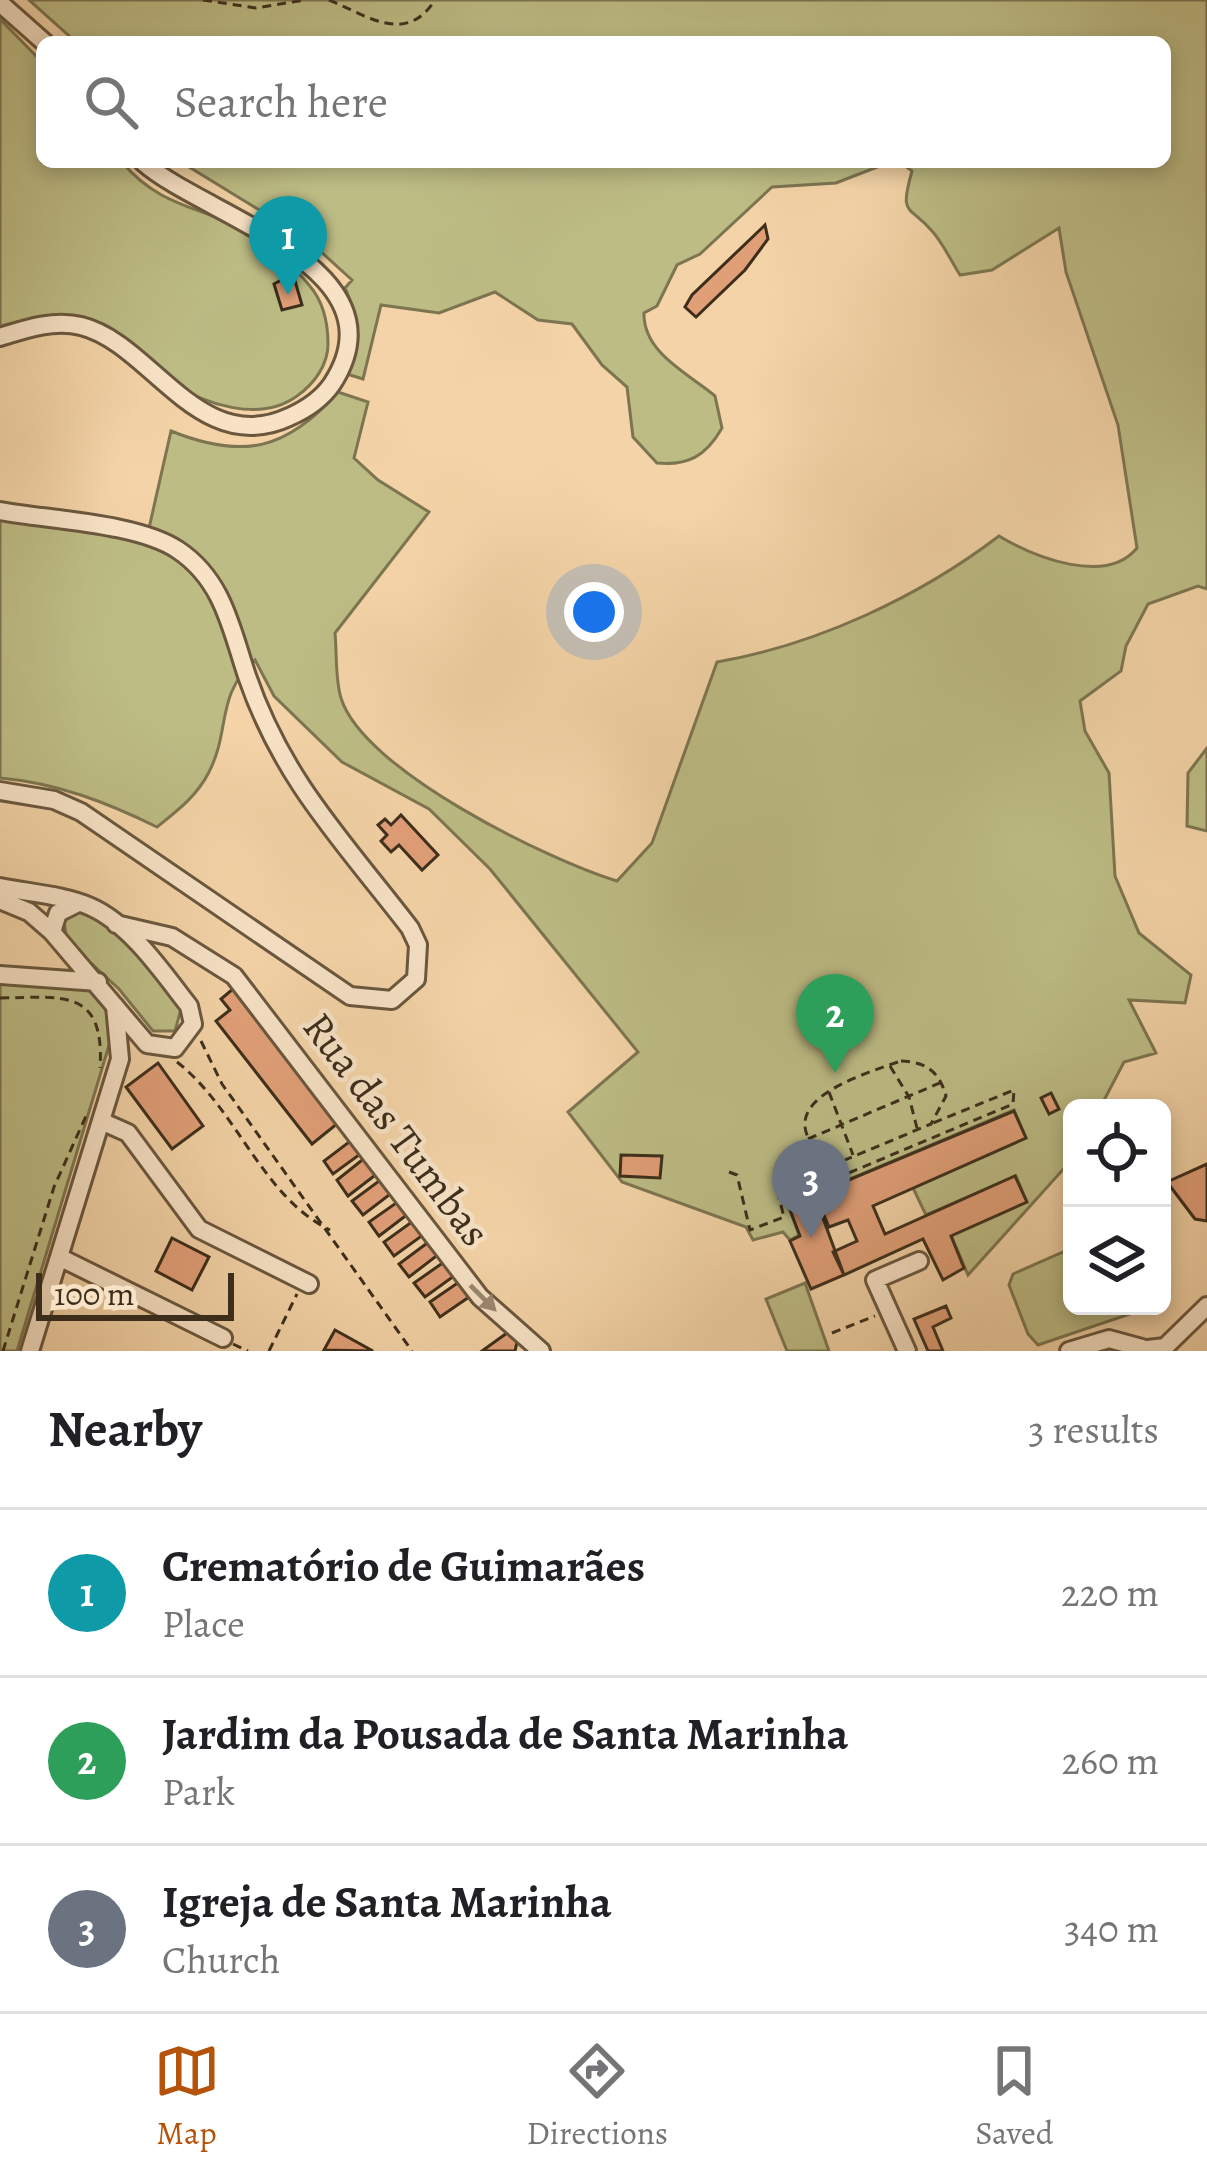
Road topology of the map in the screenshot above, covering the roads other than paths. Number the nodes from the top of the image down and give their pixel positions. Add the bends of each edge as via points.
1 (0, 3) edge
2 (37, 36) edge
3 (152, 168) edge
4 (0, 337) edge
5 (0, 511) edge
6 (0, 790) edge
7 (0, 887) edge
8 (0, 900) edge
9 (78, 903) junction
10 (116, 924) junction
11 (54, 935) junction
12 (196, 951) junction
13 (36, 974) junction
14 (0, 975) edge
15 (98, 982) junction
16 (170, 982) junction
17 (113, 999) junction
18 (154, 1047) junction
19 (120, 1060) junction
20 (98, 1113) junction
21 (59, 1257) junction
22 (919, 1261) dead end
23 (306, 1283) road end
24 (1207, 1306) edge
25 (223, 1338) dead end
26 (1137, 1349) edge
27 (30, 1351) edge
28 (541, 1351) edge
29 (907, 1351) edge
30 (1069, 1351) edge

1 - 2 street
3 - 4 street via 267,232 331,287 345,316 346,350 332,385 280,422 230,422 180,399 81,326
5 - 6 street via 147,537 197,566 218,590 290,774 410,928 416,979 392,1000 350,996 81,812
7 - 9 street
8 - 11 street
9 - 10 street
9 - 11 street via 58,913
10 - 12 street, Rua das Tumbas
10 - 16 street
11 - 13 street via 50,963
11 - 15 street
12 - 16 street via 172,956
12 -> 28 street, Rua das Tumbas via 250,994 480,1297
13 - 14 street
13 - 15 street
15 - 17 street
16 - 18 street via 193,1016 185,1040
17 - 18 street
17 - 19 street
18 - 19 street
19 - 20 street
20 - 21 street
20 - 23 street via 128,1133 199,1228
21 - 25 street
21 - 27 street
22 - 29 street via 875,1280
24 - 26 street via 1165,1347
26 - 30 street via 1109,1340

